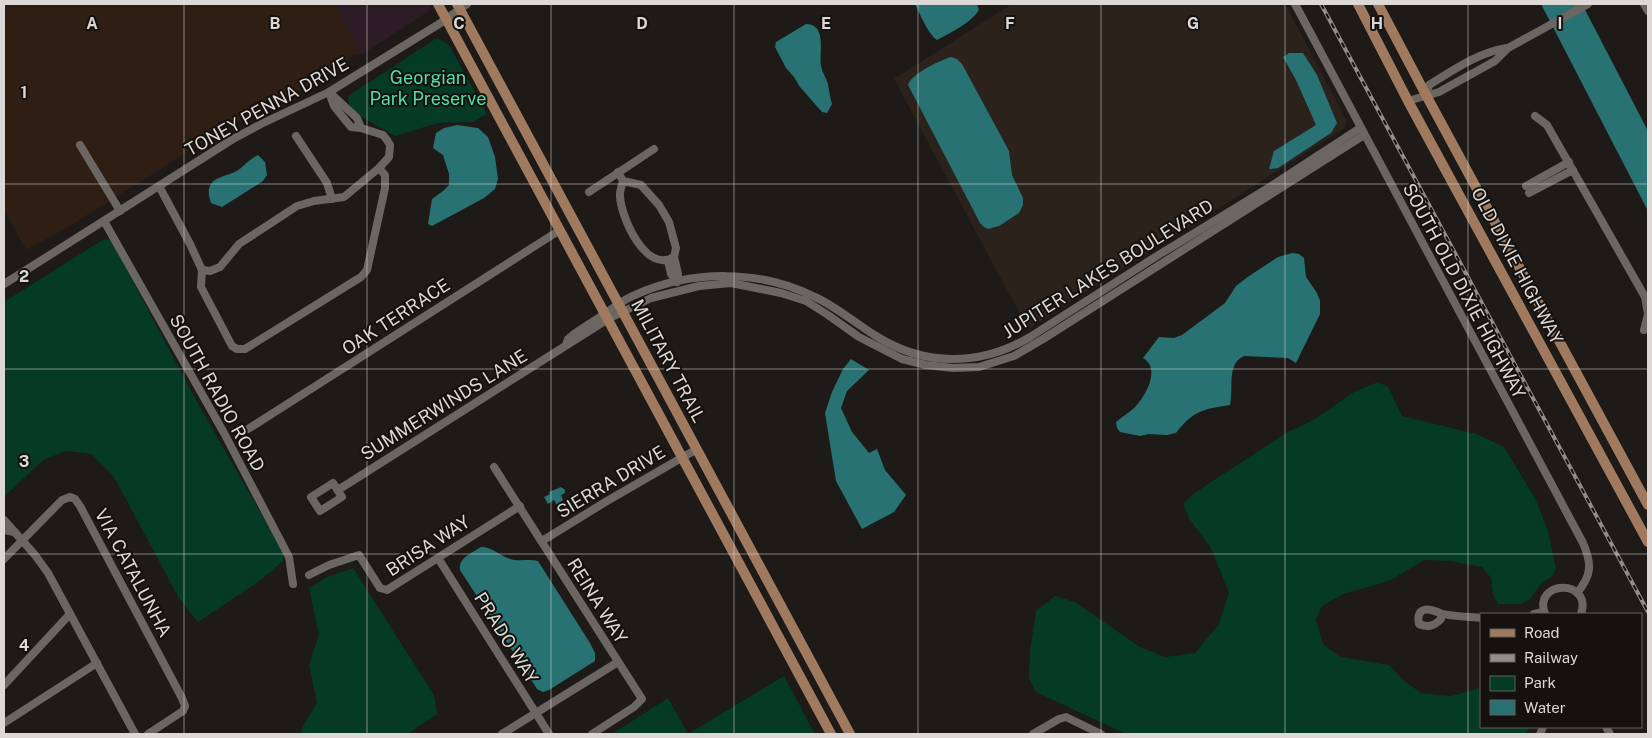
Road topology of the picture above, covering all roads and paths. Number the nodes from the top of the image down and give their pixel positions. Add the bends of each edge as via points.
1 (438, 4) edge
2 (1294, 4) edge
3 (1358, 4) edge
4 (1378, 4) edge
5 (1588, 4) edge
6 (461, 5) edge
7 (446, 19) junction
8 (1508, 48) junction
9 (329, 92) junction
10 (1426, 95) junction
11 (1408, 100) junction
12 (1535, 116) dead end
13 (1362, 132) junction
14 (296, 136) dead end
15 (80, 145) dead end
16 (654, 148) dead end
17 (1569, 162) junction
18 (379, 168) junction
19 (1573, 170) junction
20 (618, 172) junction
21 (623, 181) junction
22 (159, 186) junction
23 (589, 192) dead end
24 (332, 199) junction
25 (120, 211) junction
26 (104, 220) junction
27 (560, 230) junction
28 (671, 259) junction
29 (202, 270) junction
30 (676, 282) junction
31 (4, 284) edge
32 (620, 308) junction
33 (607, 316) junction
34 (1644, 330) dead end
35 (248, 429) dead end
36 (697, 448) junction
37 (682, 457) junction
38 (494, 467) dead end
39 (338, 490) dead end
40 (1648, 505) edge
41 (520, 506) junction
42 (4, 520) edge
43 (4, 530) edge
44 (14, 532) junction
45 (22, 540) junction
46 (542, 541) junction
47 (1648, 542) edge
48 (438, 558) junction
49 (4, 560) edge
50 (309, 575) dead end
51 (293, 584) dead end
52 (1577, 593) junction
53 (1545, 613) edge
54 (1581, 613) edge
55 (70, 614) junction
56 (1441, 614) dead end
57 (1480, 618) edge
58 (618, 662) junction
59 (97, 664) junction
60 (4, 685) edge
61 (536, 713) junction
62 (4, 723) edge
63 (135, 734) edge
64 (148, 734) edge
65 (502, 734) edge
66 (549, 734) edge
67 (592, 734) edge
68 (831, 734) edge
69 (850, 734) edge
70 (1033, 734) edge
71 (1101, 734) edge

1 - 7 main road, MILITARY TRAIL
2 - 13 street, SOUTH OLD DIXIE HIGHWAY
3 - 11 main road, OLD DIXIE HIGHWAY
4 - 10 main road, OLD DIXIE HIGHWAY
5 - 8 street
6 - 7 street, TONEY PENNA DRIVE
6 - 32 main road, MILITARY TRAIL
7 - 9 street, TONEY PENNA DRIVE
7 - 27 main road, MILITARY TRAIL
8 - 10 street via 1495,61 1438,92
8 - 10 street via 1493,50 1461,66 1429,85
9 - 18 street via 357,118 361,128 383,135 390,145 389,157
9 - 22 street, TONEY PENNA DRIVE via 240,135
10 - 11 street
10 - 40 main road, OLD DIXIE HIGHWAY
11 - 47 main road, OLD DIXIE HIGHWAY
12 - 17 street via 1547,125
13 - 30 street, JUPITER LAKES BOULEVARD via 1160,254 1023,342 978,358 948,360 892,346 816,297 773,282 733,276
13 - 32 street, JUPITER LAKES BOULEVARD via 1043,339 1014,356 979,367 953,368 902,360 859,337 806,301 731,283 699,286
13 - 52 street, SOUTH OLD DIXIE HIGHWAY via 1583,543 1589,557 1589,575
14 - 24 street via 328,183
15 - 25 street
16 - 20 street
17 - 19 street
17 - 19 street via 1528,189
18 - 24 street via 344,196
18 - 29 street via 385,175 385,188 367,270 245,349 232,346 201,287
19 - 34 street via 1645,297 1648,314
20 - 21 street
20 - 23 street
21 - 28 street via 641,185 669,222 676,248
21 - 28 street via 619,195 630,231 640,246 652,255 662,261
22 - 25 street, TONEY PENNA DRIVE
22 - 29 street
24 - 29 street via 296,206 239,244 220,267
25 - 26 street, TONEY PENNA DRIVE
26 - 31 street, TONEY PENNA DRIVE
26 - 51 street, SOUTH RADIO ROAD via 289,556
27 - 33 main road, MILITARY TRAIL
27 - 35 street, OAK TERRACE
28 - 30 street
30 - 32 street, JUPITER LAKES BOULEVARD via 634,295
32 - 33 street, JUPITER LAKES BOULEVARD
32 - 36 main road, MILITARY TRAIL
33 - 37 main road, MILITARY TRAIL
33 - 39 street, SUMMERWINDS LANE
36 - 37 street, SIERRA DRIVE
36 - 69 main road, MILITARY TRAIL
37 - 46 street, SIERRA DRIVE
37 - 68 main road, MILITARY TRAIL
38 - 41 street, REINA WAY
41 - 46 street, REINA WAY
41 - 48 street, BRISA WAY
42 - 44 street
43 - 44 street
44 - 45 street
45 - 49 street, VIA CATALUNHA
45 - 55 street via 48,573
45 - 64 street, VIA CATALUNHA via 62,500 70,497 80,506 182,698 183,711
46 - 58 street, REINA WAY
48 - 50 street, BRISA WAY via 387,590 380,588 359,555
48 - 61 street, PRADO WAY
52 - 53 street via 1567,587 1550,591 1544,603
52 - 54 street via 1581,599
55 - 59 street
55 - 60 street
56 - 57 street
58 - 61 street
58 - 67 street, REINA WAY via 642,699
59 - 62 street
59 - 63 street
61 - 65 street
61 - 66 street, PRADO WAY
70 - 71 street via 1066,717

